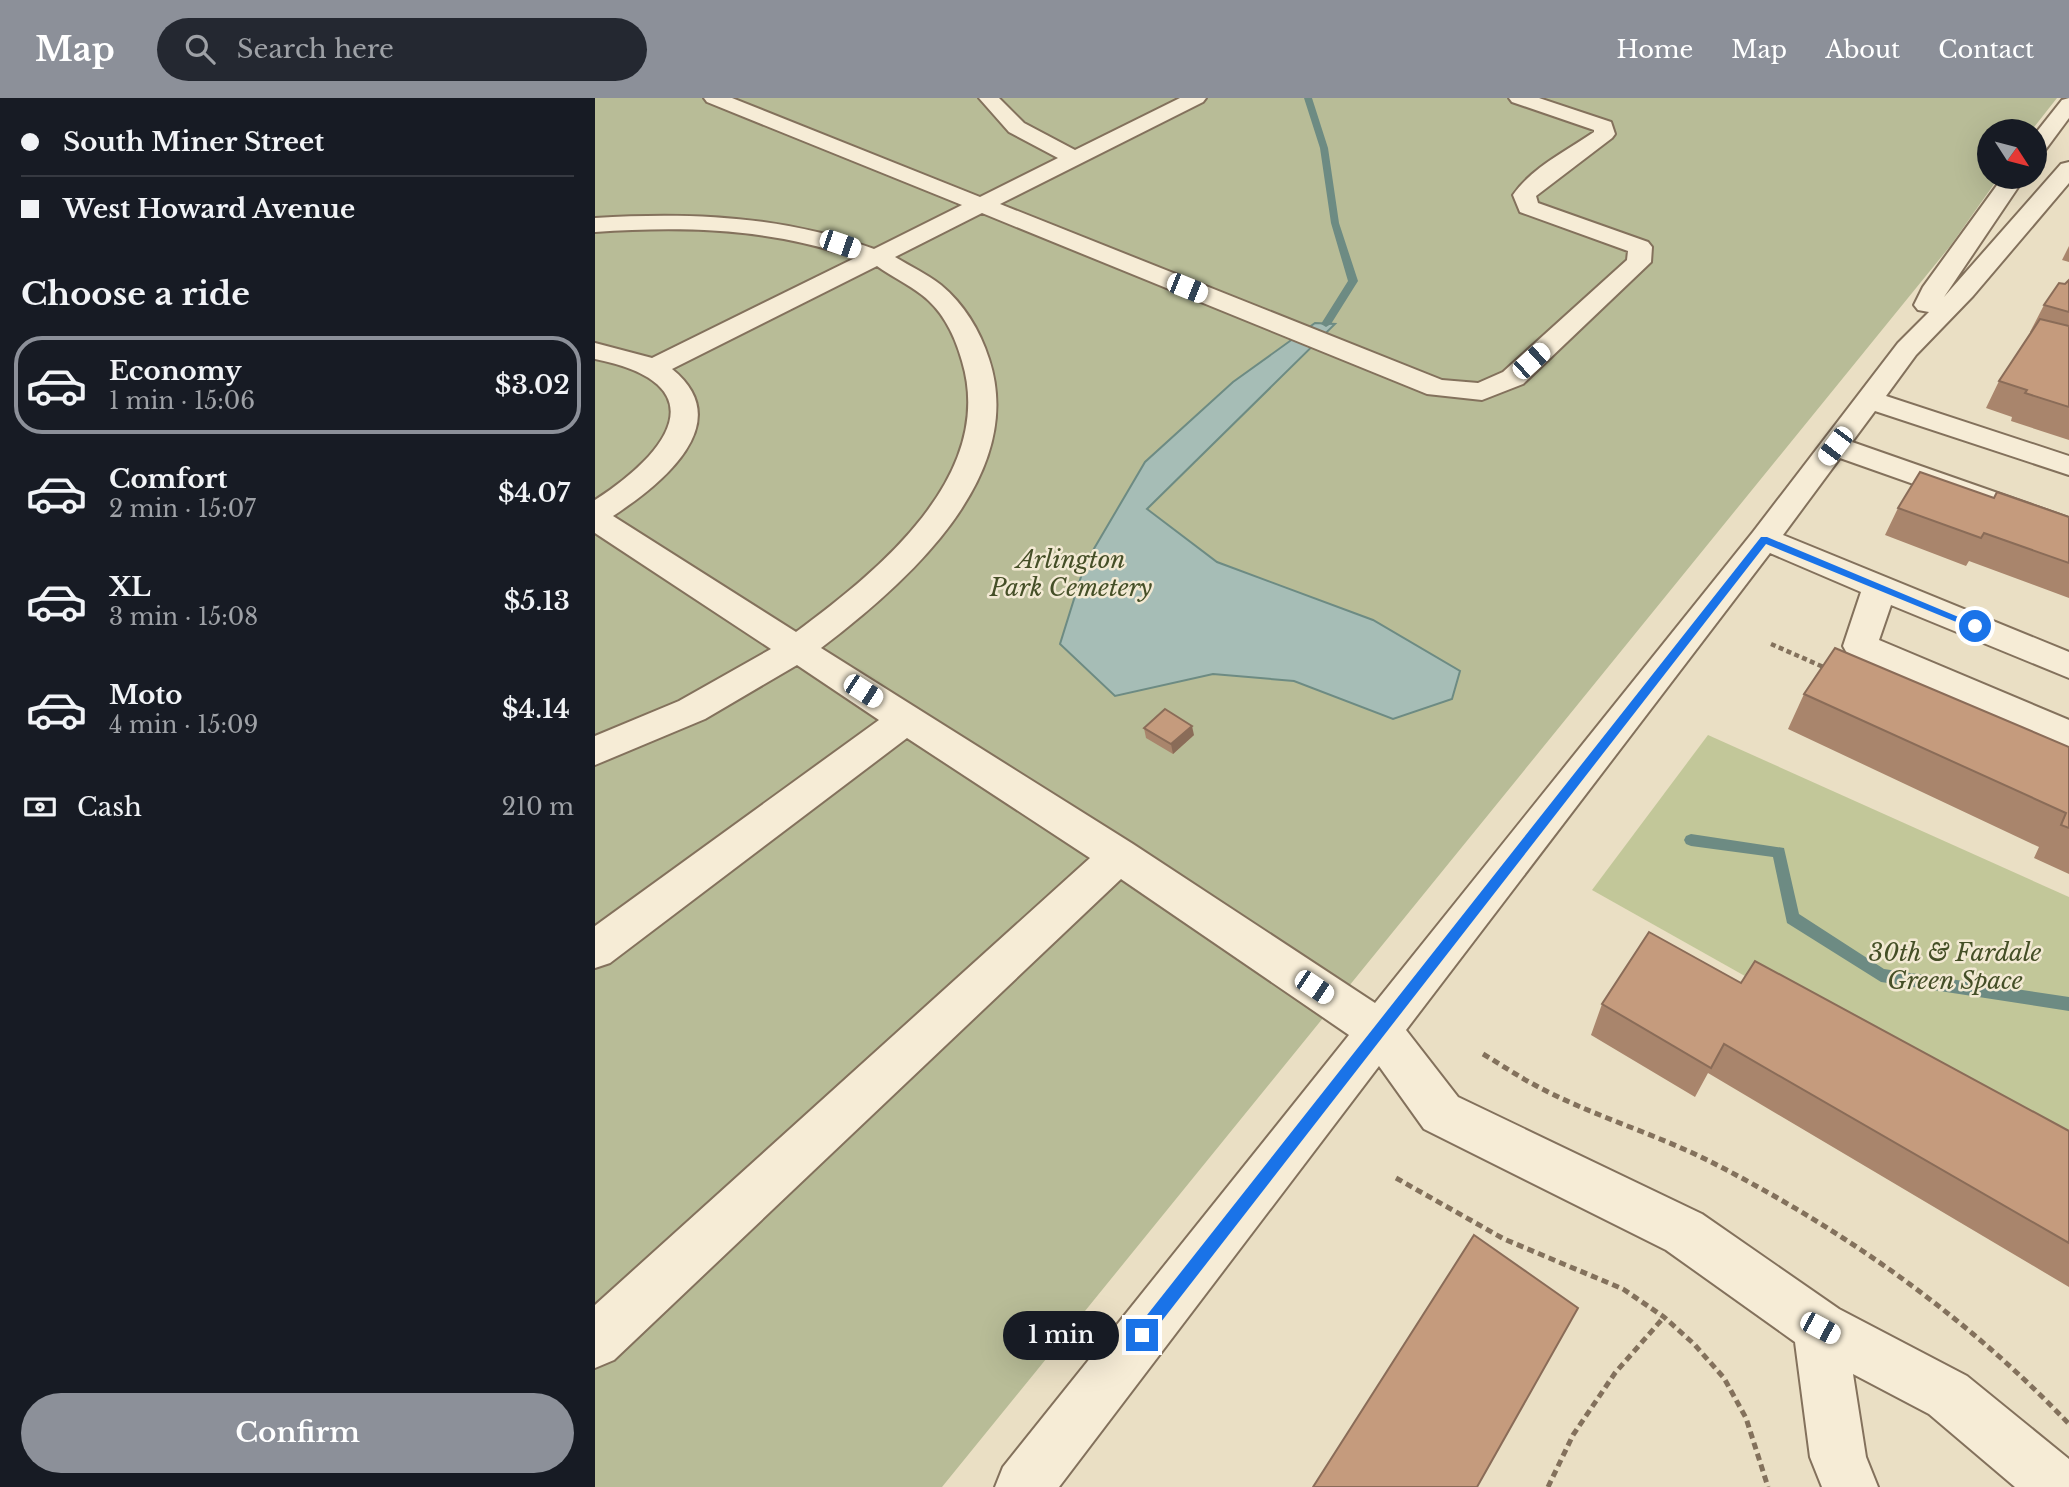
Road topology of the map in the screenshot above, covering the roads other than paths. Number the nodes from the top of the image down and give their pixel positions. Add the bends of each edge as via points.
1 (714, 98) edge
2 (989, 98) edge
3 (1196, 98) edge
4 (1519, 98) edge
5 (2068, 106) edge
6 (2047, 134) edge
7 (2047, 153) edge
8 (1076, 158) junction
9 (2069, 159) edge
10 (2069, 169) edge
11 (2005, 189) edge
12 (981, 205) junction
13 (595, 225) edge
14 (877, 257) junction
15 (1907, 349) junction
16 (595, 351) edge
17 (655, 367) junction
18 (1870, 400) junction
19 (1835, 446) junction
20 (2069, 466) edge
21 (595, 516) edge
22 (2069, 529) edge
23 (1764, 539) junction
24 (1880, 586) junction
25 (797, 649) junction
26 (2069, 666) edge
27 (906, 719) junction
28 (2069, 735) edge
29 (595, 751) edge
30 (1119, 856) junction
31 (595, 950) edge
32 (1380, 1031) junction
33 (1820, 1328) junction
34 (595, 1341) edge
35 (1023, 1487) edge
36 (1850, 1487) edge
37 (2059, 1487) edge

1 - 12 street
2 - 8 street via 1001,116 1030,138
3 - 8 street
4 - 12 street via 1604,126 1605,134 1536,183 1524,195 1528,207 1640,247 1639,262 1513,378 1482,392 1437,388
5 - 6 street
7 - 9 street
8 - 12 street
10 - 15 street via 1964,291
11 - 15 street via 1935,287
12 - 14 street
13 - 14 street via 688,221 758,226 821,238
14 - 17 street
14 - 25 street via 924,284 959,317 980,358 985,407 972,461 937,521 879,585
15 - 18 street
16 - 17 street via 624,355
17 - 21 street via 675,384 684,407 681,432 663,461
18 - 19 street
18 - 20 street
19 - 22 street
19 - 23 street
21 - 25 street
23 - 24 street
23 - 32 street
24 - 26 street
24 - 28 street via 1860,646
25 - 27 street
25 - 29 street via 694,709
27 - 30 street
27 - 31 street
30 - 32 street
30 - 34 street
32 - 33 street via 1441,1113 1684,1232
32 - 35 street
33 - 36 street via 1838,1457
33 - 37 street via 1948,1395

